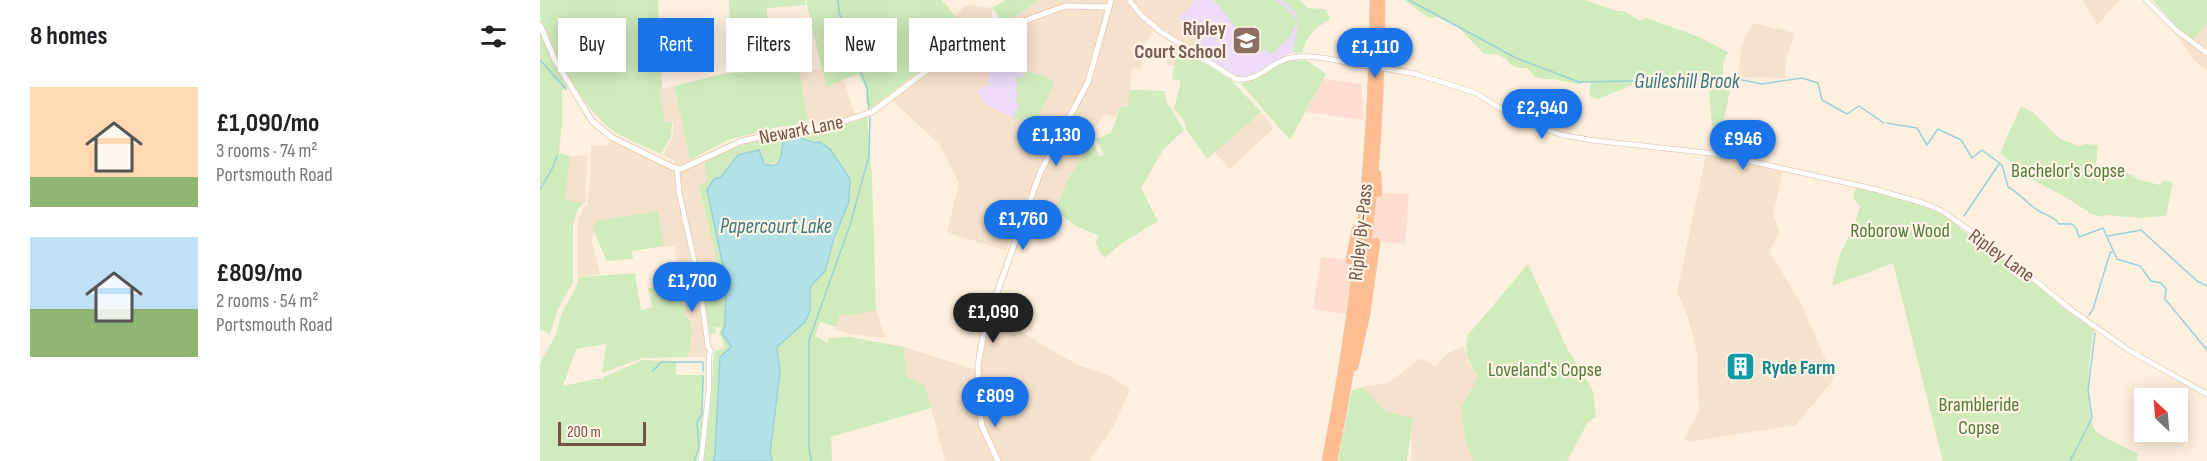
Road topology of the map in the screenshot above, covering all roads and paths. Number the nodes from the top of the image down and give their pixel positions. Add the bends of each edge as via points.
1 (1129, 0) edge
2 (1374, 0) edge
3 (1381, 0) edge
4 (2146, 0) edge
5 (1110, 3) edge
6 (540, 25) edge
7 (2207, 53) edge
8 (1378, 103) junction
9 (1368, 152) junction
10 (677, 168) junction
11 (1378, 193) dead end
12 (1376, 242) dead end
13 (1350, 260) dead end
14 (1344, 314) dead end
15 (2207, 394) edge
16 (1334, 433) junction
17 (701, 461) edge
18 (998, 461) edge
19 (1326, 461) edge
20 (1333, 461) edge

1 - 15 street, Ripley Lane, bridge via 1161,32 1236,79 1250,79 1295,57 1393,70 1476,93 1503,110 1562,135 1704,152 1874,189 1940,210 2012,261 2076,314 2130,351
2 - 9 highway, Ripley By-Pass
3 - 8 highway, Ripley By-Pass
4 - 7 street
5 - 10 main road, Newark Lane via 1065,6 989,34 920,75 866,115 824,128 752,138
5 - 18 main road via 1089,78 1040,173 985,326 978,363 979,408 985,434
6 - 10 main road via 555,60 592,121 611,137
8 - 11 highway
8 - 16 highway, Ripley By-Pass via 1363,270
9 - 13 highway
9 - 16 highway, Ripley By-Pass
10 - 17 street via 711,351
12 - 16 highway via 1366,314
14 - 16 highway
16 - 19 highway, Ripley By-Pass
16 - 20 highway, Ripley By-Pass

